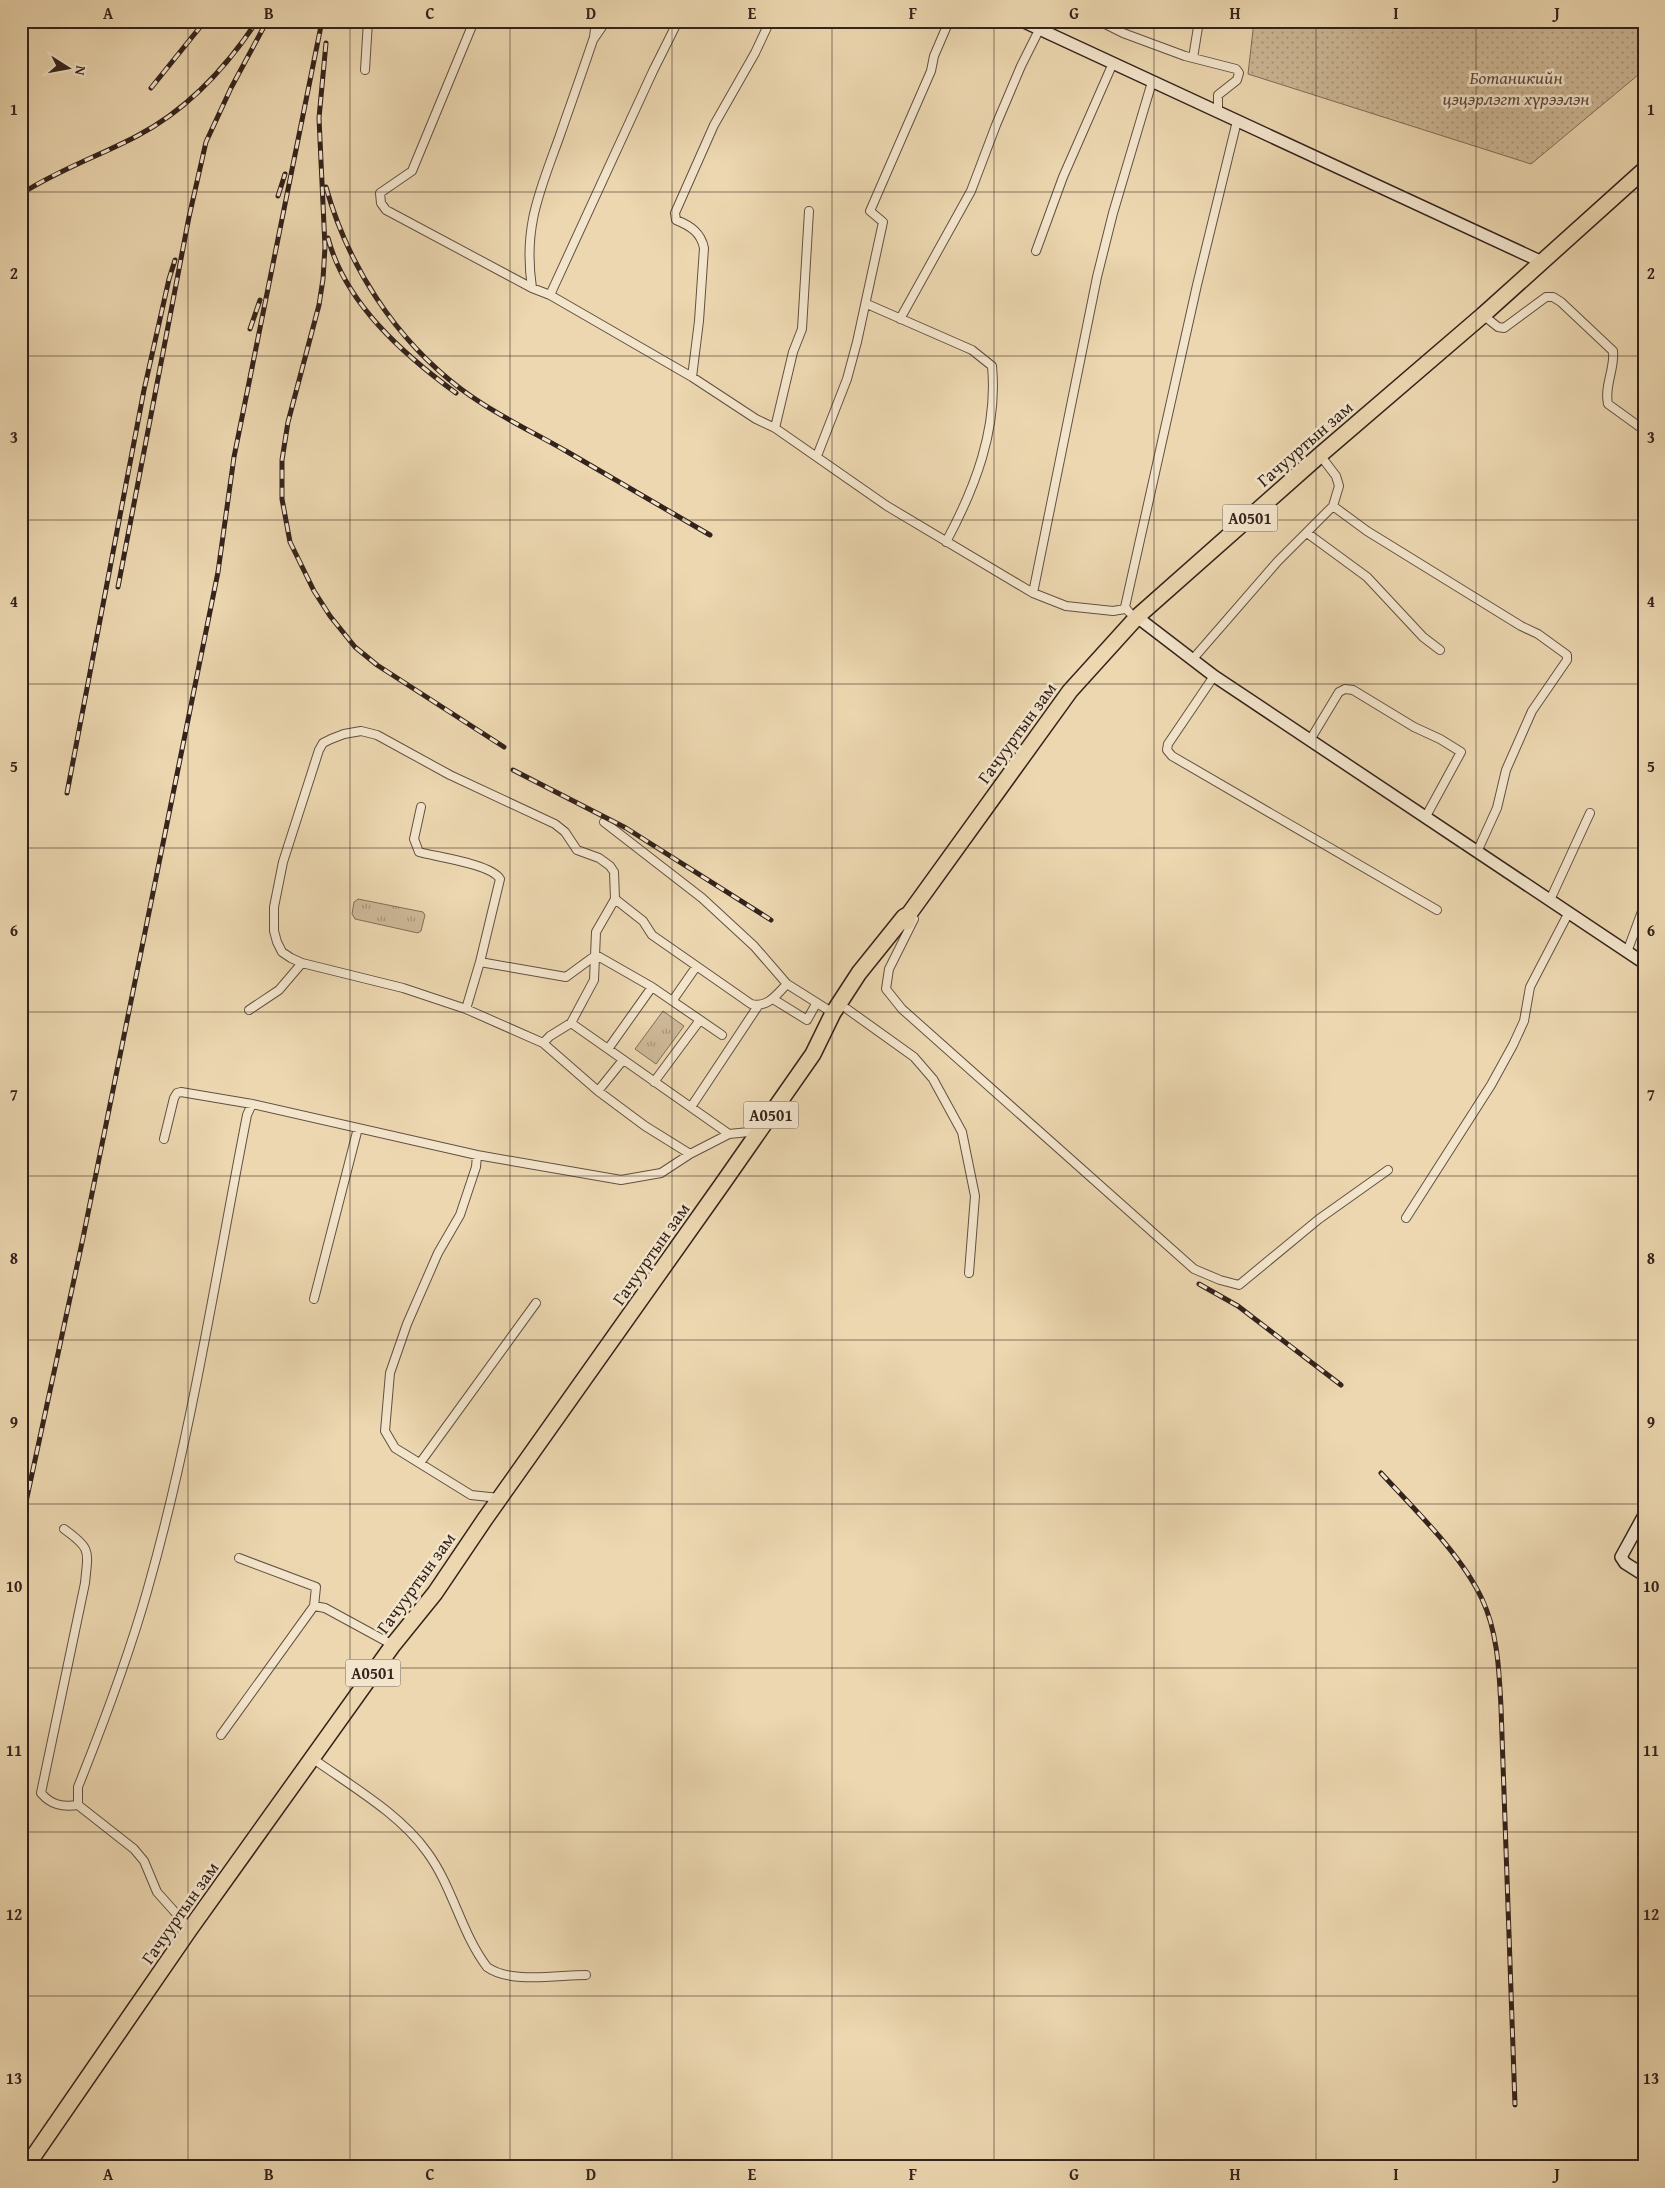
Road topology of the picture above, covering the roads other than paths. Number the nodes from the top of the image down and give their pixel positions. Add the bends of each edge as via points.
1 (368, 21) edge
2 (474, 21) edge
3 (596, 21) edge
4 (606, 21) edge
5 (678, 21) edge
6 (770, 21) edge
7 (949, 21) edge
8 (1022, 21) edge
9 (1099, 21) edge
10 (1199, 21) edge
11 (1039, 30) junction
12 (593, 40) junction
13 (1193, 58) junction
14 (1112, 63) junction
15 (365, 70) dead end
16 (1152, 82) junction
17 (1218, 113) junction
18 (1237, 121) junction
19 (1644, 170) edge
20 (809, 210) dead end
21 (1036, 251) dead end
22 (1542, 262) junction
23 (532, 288) junction
24 (550, 296) junction
25 (867, 304) junction
26 (1483, 315) junction
27 (900, 320) junction
28 (692, 377) junction
29 (775, 428) junction
30 (1644, 430) edge
31 (1320, 455) junction
32 (817, 456) junction
33 (1333, 506) junction
34 (1307, 533) junction
35 (946, 542) junction
36 (1033, 593) junction
37 (1131, 613) junction
38 (1440, 650) dead end
39 (1192, 660) junction
40 (1214, 676) junction
41 (1310, 740) junction
42 (421, 807) dead end
43 (1590, 813) dead end
44 (1425, 818) junction
45 (604, 822) dead end
46 (1477, 852) junction
47 (615, 899) junction
48 (1550, 900) junction
49 (1644, 906) edge
50 (1437, 910) dead end
51 (1569, 912) junction
52 (912, 916) junction
53 (1627, 952) junction
54 (596, 955) junction
55 (480, 962) junction
56 (302, 963) junction
57 (1644, 963) edge
58 (696, 967) junction
59 (787, 984) junction
60 (652, 986) junction
61 (773, 998) junction
62 (673, 1000) junction
63 (816, 1004) junction
64 (758, 1006) junction
65 (466, 1009) junction
66 (249, 1010) dead end
67 (840, 1011) junction
68 (700, 1020) junction
69 (571, 1023) junction
70 (722, 1035) dead end
71 (543, 1043) junction
72 (608, 1049) junction
73 (623, 1060) junction
74 (654, 1082) junction
75 (598, 1091) junction
76 (252, 1104) junction
77 (691, 1107) junction
78 (358, 1128) junction
79 (759, 1131) junction
80 (730, 1134) junction
81 (164, 1139) dead end
82 (690, 1154) junction
83 (478, 1155) junction
84 (1388, 1170) dead end
85 (1406, 1218) dead end
86 (969, 1273) dead end
87 (314, 1299) dead end
88 (536, 1304) dead end
89 (420, 1463) junction
90 (500, 1498) junction
91 (1644, 1515) edge
92 (64, 1529) dead end
93 (239, 1558) dead end
94 (1644, 1575) edge
95 (314, 1606) junction
96 (394, 1645) junction
97 (221, 1735) dead end
98 (312, 1758) junction
99 (78, 1805) junction
100 (190, 1929) junction
101 (586, 1975) dead end
102 (26, 2167) edge

1 - 15 street
2 - 23 street via 412,171 380,193 381,203 394,215
3 - 12 street
4 - 12 street
5 - 24 street
6 - 28 street via 714,125 676,213 676,220 702,237 704,248 700,321
7 - 25 street via 931,71 870,211 883,222
8 - 11 street
9 - 13 street
10 - 13 street
11 - 14 street
11 - 27 street via 996,125 971,192
12 - 23 street via 534,207 528,263
13 - 17 street via 1228,65 1238,71 1236,80 1218,95
14 - 16 street
14 - 21 street via 1063,177
16 - 17 street
16 - 36 street via 1097,277
17 - 18 street
18 - 22 street
18 - 37 street via 1198,284
19 - 22 highway, Гачууртын зам / A0501
20 - 29 street via 803,320
22 - 26 highway, Гачууртын зам / A0501
23 - 24 street
24 - 28 street
25 - 27 street
25 - 32 street via 847,379
26 - 30 street via 1504,328 1546,297 1561,302 1613,351 1614,361 1606,395 1608,404
26 - 31 highway, Гачууртын зам / A0501
27 - 35 street via 972,350 992,366 994,392 986,448 963,510
28 - 29 street
29 - 32 street
31 - 33 street via 1336,476 1339,486
31 - 37 highway, Гачууртын зам / A0501
32 - 35 street via 887,506
33 - 34 street
33 - 46 street via 1367,531 1538,634 1567,655 1567,660 1532,711 1506,770 1497,808
34 - 38 street via 1367,577 1423,637
34 - 39 street
35 - 36 street
36 - 37 street via 1066,606
37 - 39 street
37 - 52 highway, Гачууртын зам / A0501 via 1070,691
39 - 40 street
40 - 41 street
40 - 50 street via 1168,744 1167,750 1172,756
41 - 44 street
41 - 44 street via 1339,692 1345,689 1353,690 1461,752
42 - 55 street via 414,838 419,852 484,868 496,873 500,879
43 - 48 street
44 - 46 street
45 - 59 street via 702,898 754,946
46 - 48 street
47 - 54 street via 596,932
47 - 56 street via 614,872 610,866 577,850 555,824 450,775 377,735 360,731 330,738 319,750 278,879 274,907 277,942 282,952
47 - 58 street via 643,921 652,935
48 - 51 street
49 - 53 street
51 - 53 street
51 - 85 street via 1530,987 1524,1021 1513,1045
52 - 67 highway, Гачууртын зам / A0501
52 - 84 street via 889,969 886,989 902,1009 1194,1269 1239,1285 1318,1219
53 - 57 street
54 - 55 street via 566,977
54 - 60 street
54 - 69 street via 594,980
55 - 65 street
56 - 65 street via 403,988
56 - 66 street via 279,990
58 - 62 street
58 - 64 street
59 - 61 street
59 - 63 street
60 - 62 street
60 - 72 street
61 - 63 street via 807,1020
61 - 64 street
62 - 68 street
63 - 67 street
64 - 77 street
65 - 71 street
67 - 79 highway, Гачууртын зам / A0501 via 824,1043 818,1046
67 - 86 street via 914,1057 933,1079 962,1132 975,1196
68 - 70 street
68 - 74 street
69 - 71 street
69 - 72 street
71 - 75 street
72 - 73 street
73 - 74 street
73 - 75 street
74 - 77 street
75 - 82 street
76 - 78 street
76 - 81 street via 177,1093
76 - 99 street via 173,1492 129,1649 78,1787
77 - 80 street
78 - 83 street
78 - 87 street
79 - 80 street
79 - 90 highway, Гачууртын зам / A0501
80 - 82 street
82 - 83 street via 661,1173 621,1180
83 - 89 street via 460,1215 438,1253 390,1373 385,1431 395,1448
88 - 89 street
89 - 90 street via 471,1495
90 - 96 highway, Гачууртын зам / A0501 via 435,1593
91 - 94 street via 1621,1557
92 - 99 street via 82,1542 88,1553 85,1583 41,1794 50,1803
93 - 95 street via 316,1587
95 - 96 street via 325,1608
95 - 97 street
96 - 98 highway, Гачууртын зам / A0501
98 - 100 highway, Гачууртын зам / A0501
98 - 101 street via 412,1834 428,1853 487,1967 509,1976
99 - 100 street via 134,1849 144,1861 158,1892
100 - 102 highway, Гачууртын зам / A0501

